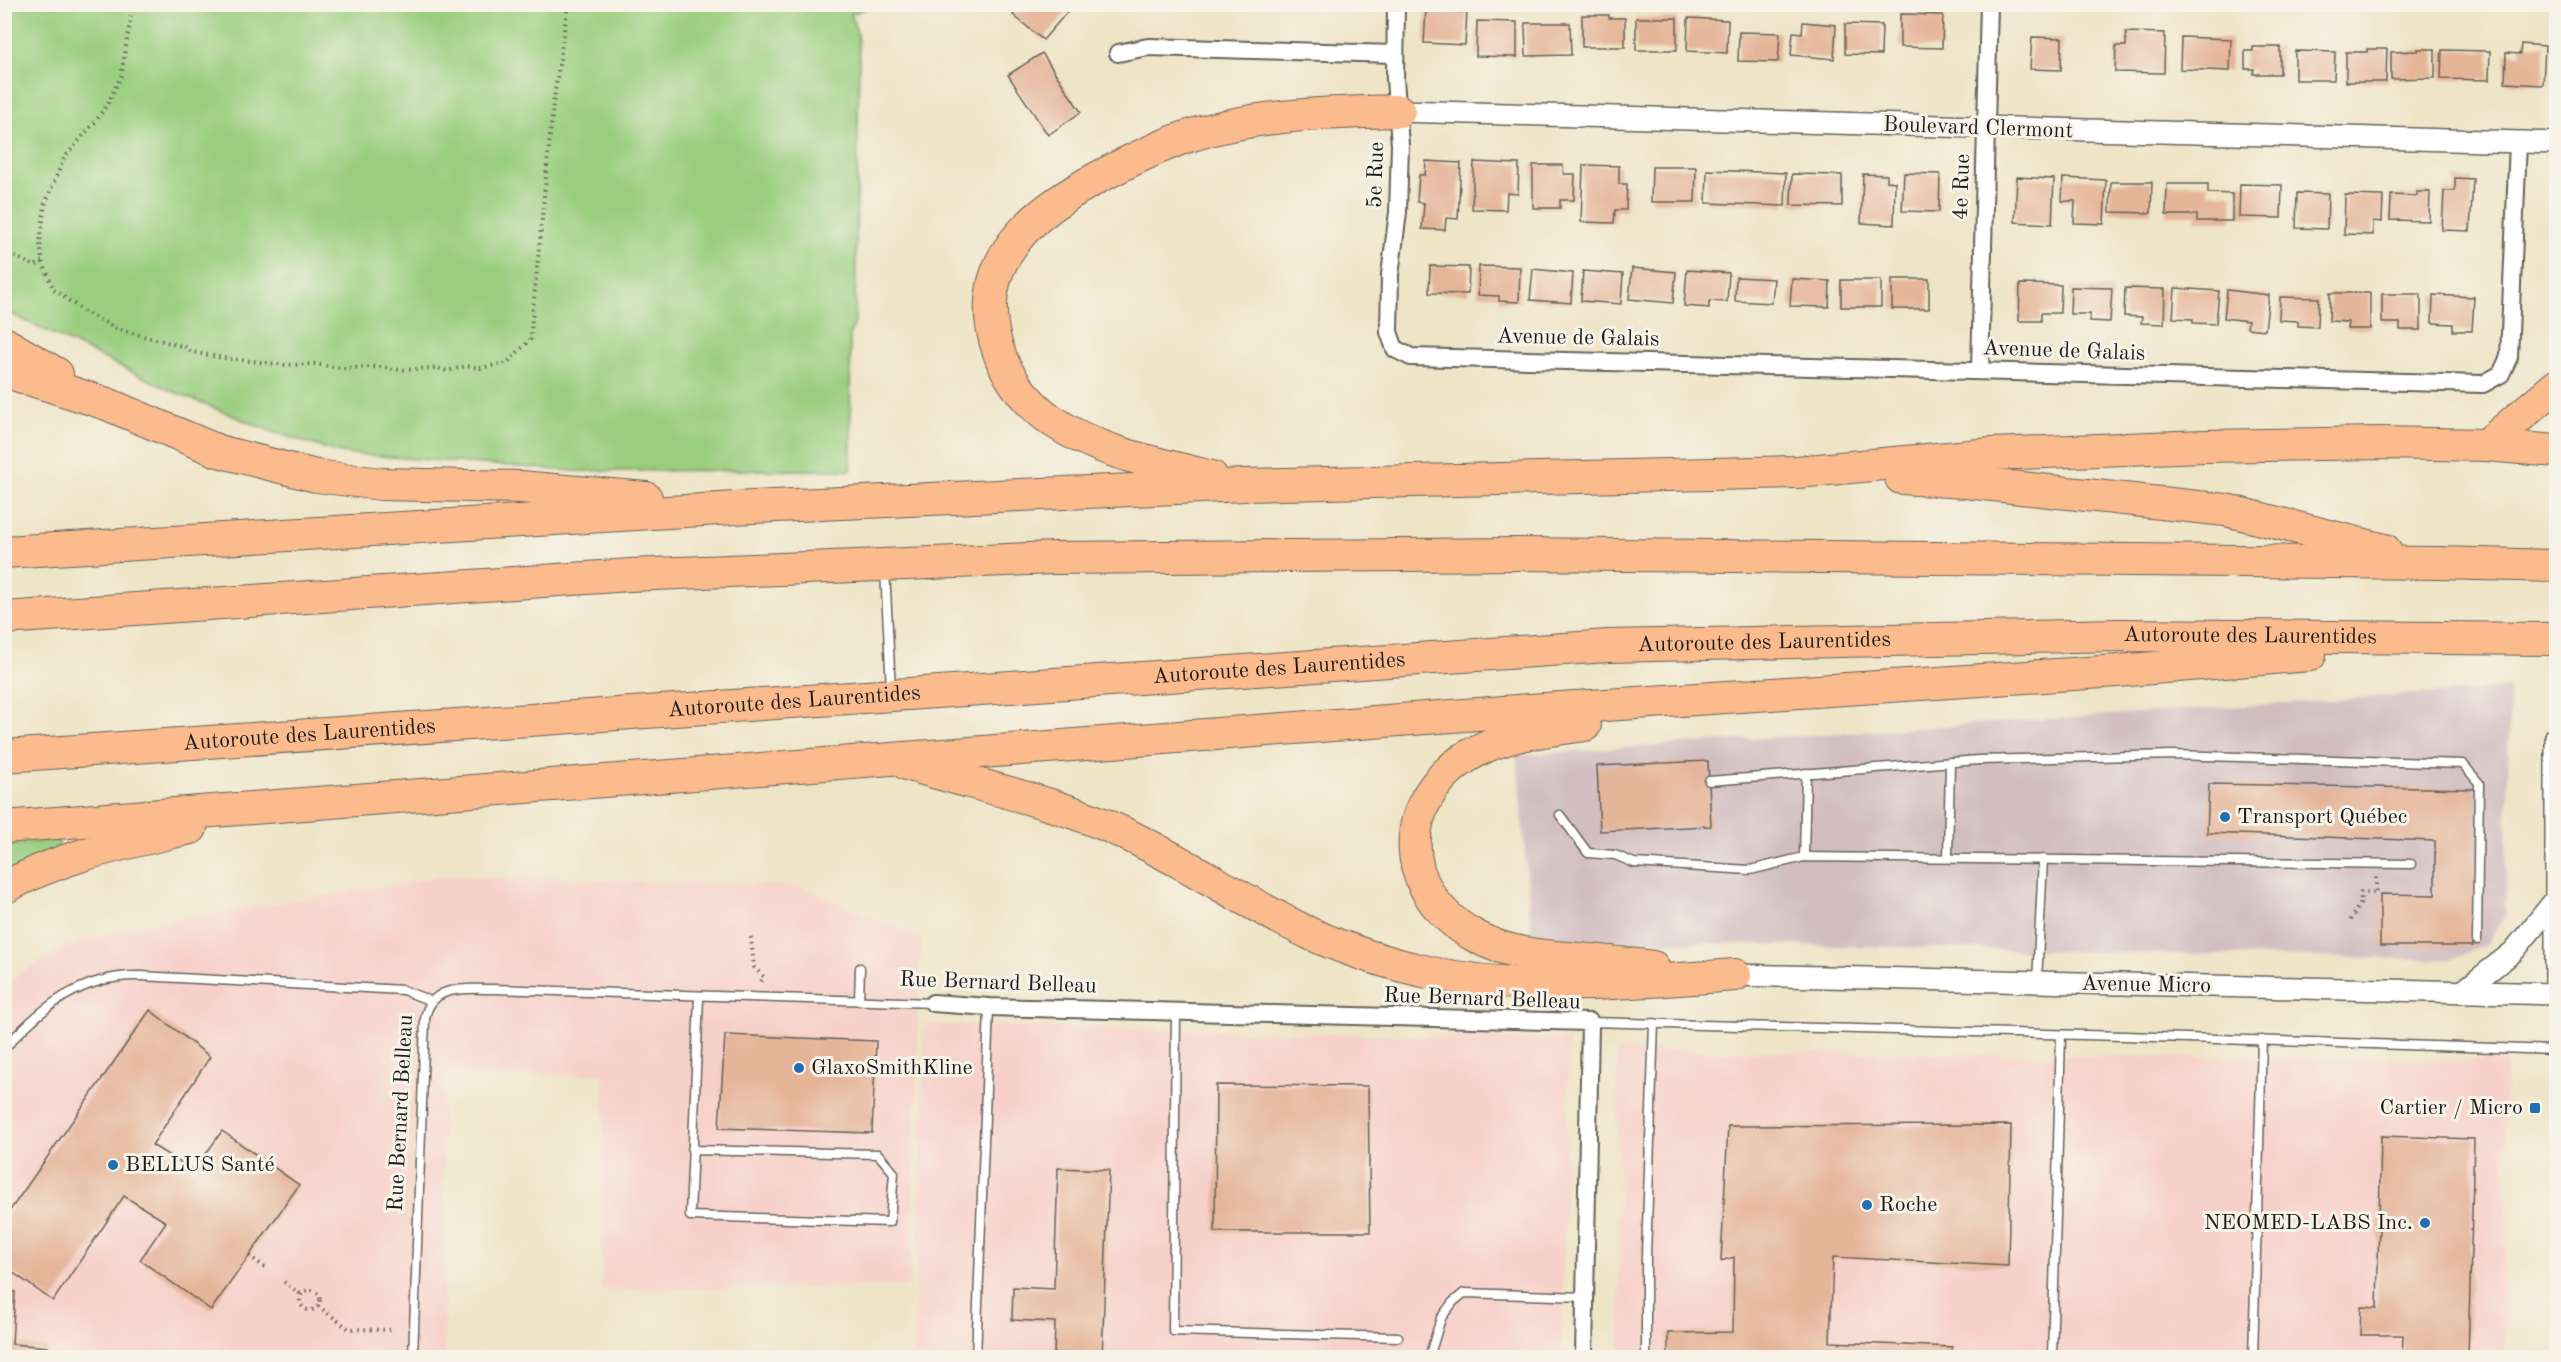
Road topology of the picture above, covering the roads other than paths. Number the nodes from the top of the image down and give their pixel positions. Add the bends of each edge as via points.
1 (1396, 4) edge
2 (1989, 4) edge
3 (1118, 53) dead end
4 (1395, 54) junction
5 (1399, 111) junction
6 (1986, 129) junction
7 (2518, 142) junction
8 (2556, 143) edge
9 (4, 343) edge
10 (1392, 346) joint
11 (4, 371) edge
12 (1980, 371) junction
13 (2556, 386) edge
14 (106, 404) junction
15 (2487, 445) junction
16 (2556, 451) edge
17 (1797, 472) junction
18 (1245, 485) junction
19 (752, 507) junction
20 (4, 552) edge
21 (2438, 563) junction
22 (885, 564) junction
23 (2556, 566) edge
24 (4, 618) edge
25 (2512, 638) junction
26 (2556, 639) edge
27 (891, 694) junction
28 (1752, 696) junction
29 (2556, 738) edge
30 (4, 756) edge
31 (889, 759) junction
32 (1950, 762) junction
33 (1806, 773) junction
34 (1709, 782) dead end
35 (294, 804) junction
36 (1560, 816) dead end
37 (4, 827) edge
38 (1804, 857) junction
39 (1948, 858) junction
40 (2043, 859) junction
41 (2411, 864) dead end
42 (4, 888) edge
43 (2556, 899) edge
44 (2477, 940) dead end
45 (860, 968) dead end
46 (1735, 975) junction
47 (2037, 982) junction
48 (2463, 992) junction
49 (2556, 996) edge
50 (699, 997) junction
51 (431, 1001) junction
52 (859, 1001) junction
53 (933, 1003) joint
54 (988, 1007) junction
55 (1176, 1011) junction
56 (1590, 1022) junction
57 (1654, 1023) junction
58 (2061, 1035) junction
59 (2262, 1040) junction
60 (4, 1049) edge
61 (2556, 1050) edge
62 (692, 1150) junction
63 (1585, 1297) junction
64 (1398, 1337) dead end
65 (413, 1358) edge
66 (976, 1358) edge
67 (1429, 1358) edge
68 (1584, 1358) edge
69 (1646, 1358) edge
70 (2052, 1358) edge
71 (2253, 1358) edge

1 - 4 street, 5e Rue
2 - 6 street, 4e Rue
3 - 4 street via 1148,46
4 - 5 street, 5e Rue
5 - 6 street, Boulevard Clermont
5 - 10 street, 5e Rue via 1398,212 1390,275
5 - 18 highway via 1256,120 1162,146 1107,172 1041,213 1022,230 1001,263 991,297 993,333 1009,375 1037,409 1074,434 1105,448
6 - 7 street, Boulevard Clermont
6 - 12 street, 4e Rue
7 - 8 street, Boulevard Clermont
7 - 12 street, Avenue de Galais via 2509,357 2505,368 2490,382 2468,385
9 - 14 highway
10 - 12 street, Avenue de Galais via 1411,357
11 - 14 highway
13 - 15 highway
14 - 19 highway via 218,451 338,480 419,487 520,487
15 - 16 highway
15 - 17 highway via 2307,442 1981,455
17 - 18 highway
17 - 21 highway via 1965,482 2226,510
18 - 19 highway
19 - 20 highway
21 - 22 highway via 1425,554
21 - 23 highway
22 - 24 highway via 630,575
22 - 27 lane
25 - 26 highway, Autoroute des Laurentides
25 - 27 highway, Autoroute des Laurentides via 2119,635 1646,644
25 - 28 highway
27 - 30 highway, Autoroute des Laurentides
28 - 31 highway
28 - 46 highway via 1488,745 1459,762 1437,782 1425,798 1414,842 1420,877 1437,907 1459,927 1492,944 1547,957
29 - 43 street
31 - 35 highway
31 - 46 highway via 1088,818 1314,935 1406,967 1469,979 1540,985 1588,986
32 - 33 lane
32 - 39 lane
32 - 44 lane via 2174,755 2463,764 2479,783
33 - 34 lane
33 - 38 lane
35 - 37 highway
35 - 42 highway via 90,852
36 - 38 lane via 1588,853 1615,855 1634,864 1750,870
38 - 39 lane
39 - 40 lane
40 - 41 lane
40 - 47 lane
43 - 48 street via 2513,952
43 - 49 street
45 - 52 lane
46 - 47 street, Avenue Micro
47 - 48 street, Avenue Micro
48 - 49 street, Avenue Micro
50 - 51 lane, Rue Bernard Belleau via 455,989
50 - 52 lane, Rue Bernard Belleau
50 - 62 lane
51 - 60 lane via 403,990 108,977 84,985 35,1018
51 - 65 lane, Rue Bernard Belleau via 425,1019
52 - 53 lane, Rue Bernard Belleau
53 - 54 street, Rue Bernard Belleau
54 - 55 street, Rue Bernard Belleau
54 - 66 lane
55 - 56 street, Rue Bernard Belleau
55 - 64 lane via 1173,1331
56 - 57 lane
56 - 63 street, Rue Bernard Belleau
57 - 58 lane
57 - 69 lane
58 - 59 lane
58 - 70 lane
59 - 61 lane
59 - 71 lane
62 - 62 lane via 690,1216 890,1222 894,1173 878,1154
63 - 67 lane via 1464,1293 1441,1318
63 - 68 street, Rue Bernard Belleau

